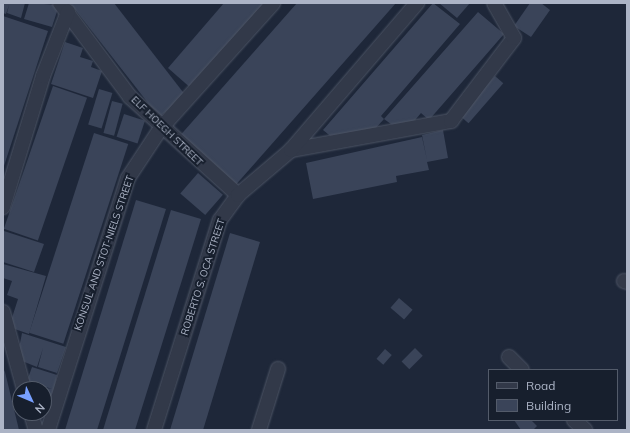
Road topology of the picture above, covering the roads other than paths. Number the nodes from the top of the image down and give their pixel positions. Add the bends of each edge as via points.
1 (273, 3) edge
2 (417, 3) edge
3 (494, 3) edge
4 (64, 8) edge
5 (161, 128) junction
6 (291, 150) junction
7 (238, 195) junction
8 (3, 207) edge
9 (3, 312) edge
10 (509, 357) dead end
11 (278, 369) dead end
12 (521, 369) edge
13 (22, 381) edge
14 (575, 421) edge
15 (48, 430) edge
16 (154, 430) edge
17 (259, 430) edge
18 (585, 430) edge

1 - 5 street, KONSUL AND STOT-NIELS STREET
2 - 6 street, ROBERTO S. OCA STREET
3 - 6 street via 514,38 451,121
4 - 5 street, ELF HOEGH STREET via 130,97
4 - 8 street
5 - 7 street, ELF HOEGH STREET
5 - 15 street, KONSUL AND STOT-NIELS STREET via 128,178
6 - 7 street, ROBERTO S. OCA STREET
7 - 16 street, ROBERTO S. OCA STREET via 220,220
9 - 13 street
10 - 12 street
11 - 17 street
14 - 18 street

